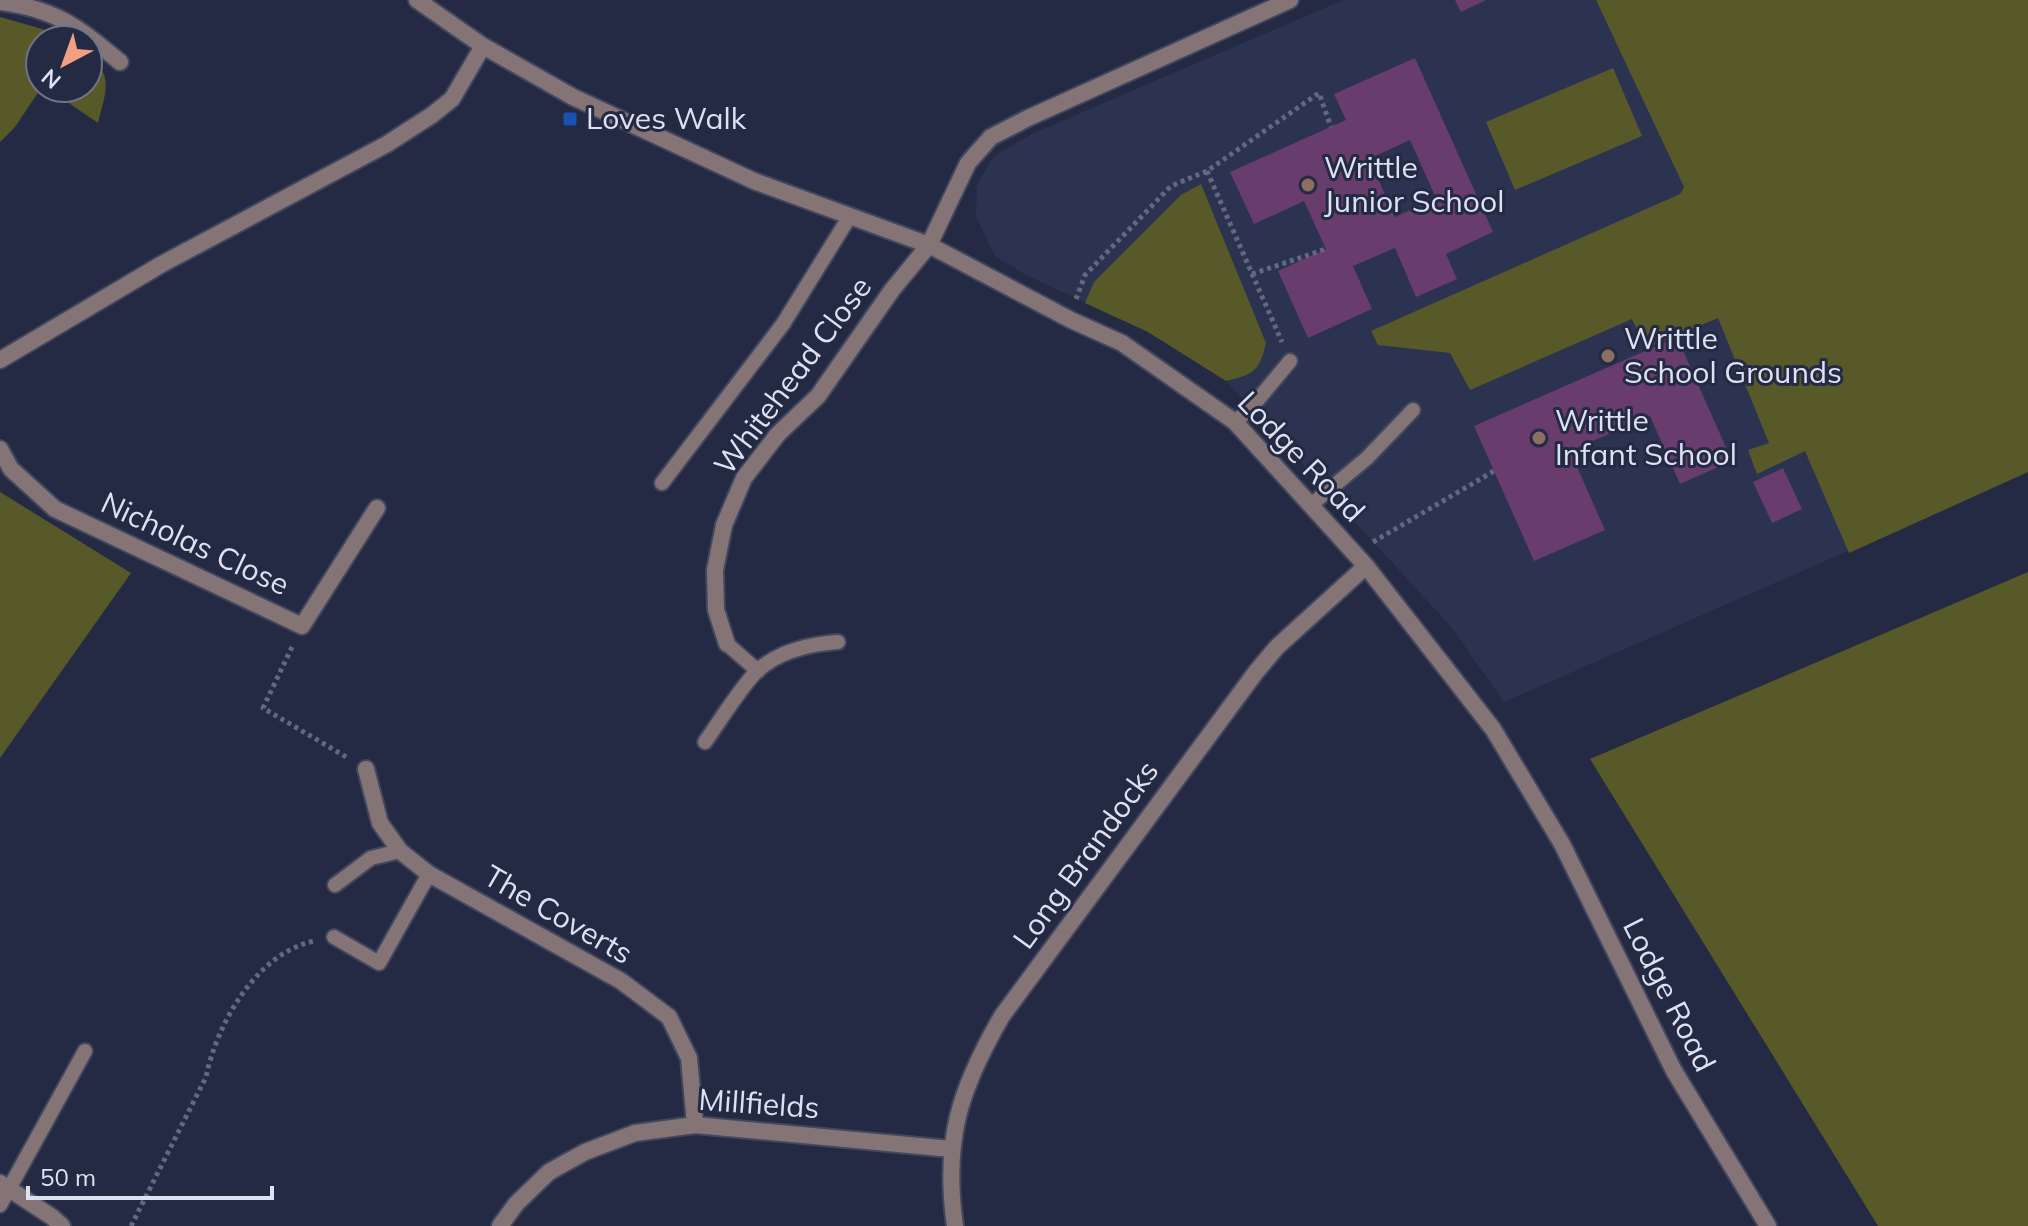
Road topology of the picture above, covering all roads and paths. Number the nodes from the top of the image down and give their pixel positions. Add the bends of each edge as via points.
1 (417, 0) edge
2 (1290, 0) edge
3 (0, 2) edge
4 (483, 46) junction
5 (120, 62) dead end
6 (1331, 127) dead end
7 (1207, 171) junction
8 (850, 216) junction
9 (929, 245) junction
10 (1326, 249) dead end
11 (1252, 274) junction
12 (1071, 320) junction
13 (0, 360) edge
14 (1290, 361) joint
15 (1413, 410) dead end
16 (1235, 422) junction
17 (0, 449) edge
18 (1494, 471) dead end
19 (662, 483) dead end
20 (1311, 505) junction
21 (377, 508) dead end
22 (1361, 561) junction
23 (302, 626) junction
24 (838, 642) dead end
25 (727, 644) joint
26 (758, 671) junction
27 (705, 742) dead end
28 (366, 769) joint
29 (400, 851) junction
30 (429, 874) junction
31 (335, 885) dead end
32 (334, 937) joint
33 (85, 1051) dead end
34 (695, 1125) junction
35 (951, 1149) junction
36 (5, 1186) edge
37 (0, 1205) edge
38 (62, 1226) edge
39 (131, 1226) edge
40 (500, 1226) edge
41 (955, 1226) edge
42 (1768, 1226) edge

1 - 4 street, Lodge Road
2 - 9 street, Whitehead Close via 991,137 968,163
3 - 5 street via 47,12 79,27
4 - 8 street, Lodge Road via 587,104 754,181
4 - 13 street via 452,99 421,122
6 - 7 path via 1319,93
7 - 11 path
7 - 12 path via 1171,186 1085,275
8 - 9 street, Lodge Road
8 - 19 lane via 783,324
9 - 12 street, Lodge Road
9 - 25 street, Whitehead Close via 818,396 778,434 744,478 724,525 715,570 716,610
10 - 11 path
11 - 14 path
12 - 16 street, Lodge Road via 1122,343
14 - 16 lane
15 - 20 lane
16 - 20 street, Lodge Road
17 - 23 street, Nicholas Close via 11,469 55,509
18 - 22 path via 1373,542
20 - 22 street, Lodge Road
21 - 23 street, Nicholas Close
22 - 35 street, Long Brandocks via 1256,672 1002,1016 963,1096
22 - 42 street, Lodge Road via 1493,729 1562,844 1674,1071
23 - 28 path via 263,708
24 - 26 lane via 813,643
25 - 26 lane
26 - 27 lane
28 - 29 street, The Coverts via 380,823
29 - 30 street, The Coverts
29 - 31 lane via 371,858
30 - 32 lane via 379,963
30 - 34 street, The Coverts via 621,981 669,1017 689,1058
32 - 39 path via 297,945 276,957 246,988
33 - 36 lane
34 - 35 street, Millfields
34 - 40 street, Millfields via 635,1133 585,1152 549,1172
35 - 41 street, Long Brandocks
36 - 37 lane
36 - 38 street

